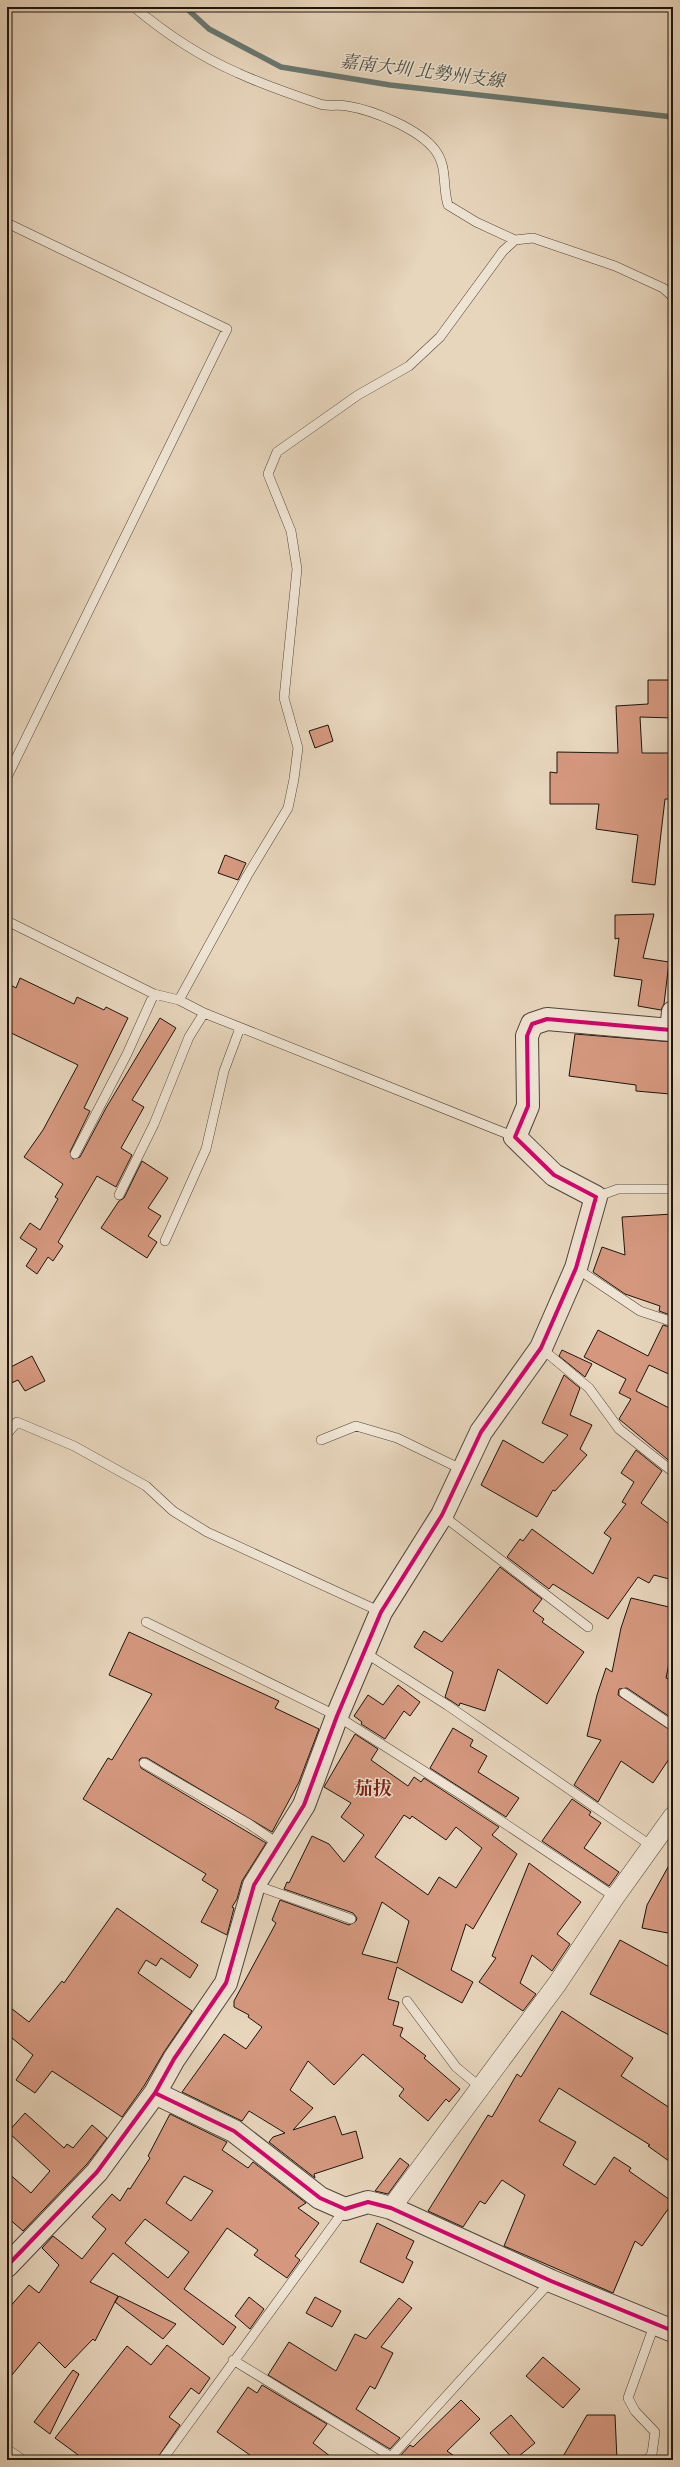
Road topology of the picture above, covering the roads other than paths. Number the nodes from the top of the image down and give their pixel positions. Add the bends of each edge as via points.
1 (134, 7) edge
2 (7, 223) edge
3 (515, 240) junction
4 (673, 297) edge
5 (7, 777) edge
6 (7, 921) edge
7 (154, 994) junction
8 (179, 1000) junction
9 (204, 1013) junction
10 (672, 1024) edge
11 (240, 1028) junction
12 (515, 1137) junction
13 (75, 1154) dead end
14 (673, 1189) edge
15 (119, 1195) dead end
16 (596, 1197) junction
17 (165, 1241) dead end
18 (576, 1268) junction
19 (673, 1322) edge
20 (540, 1348) junction
21 (7, 1434) edge
22 (321, 1440) dead end
23 (463, 1470) junction
24 (673, 1472) edge
25 (442, 1515) junction
26 (381, 1612) junction
27 (146, 1622) dead end
28 (588, 1627) dead end
29 (364, 1652) junction
30 (624, 1693) dead end
31 (337, 1716) junction
32 (673, 1726) edge
33 (144, 1763) dead end
34 (673, 1816) edge
35 (280, 1845) junction
36 (650, 1845) junction
37 (254, 1885) junction
38 (614, 1897) junction
39 (352, 1919) dead end
40 (407, 2001) dead end
41 (480, 2087) junction
42 (155, 2093) junction
43 (391, 2208) junction
44 (345, 2209) junction
45 (7, 2266) edge
46 (551, 2281) junction
47 (664, 2327) edge
48 (233, 2360) junction
49 (7, 2449) edge
50 (392, 2459) edge
51 (23, 2460) edge
52 (162, 2460) edge
53 (647, 2460) edge

1 - 3 lane via 161,30 237,73 322,105 346,106 373,112 401,126 434,150 443,164 448,205 476,222
2 - 5 lane via 227,329
3 - 4 lane via 533,238 615,266 664,288
3 - 8 lane via 503,251 440,337 409,366 358,394 277,452 272,462 268,474 291,531 297,569 284,698 298,748 294,779 288,808 247,876
6 - 7 lane
7 - 8 lane
7 - 13 lane via 127,1054
8 - 9 lane
9 - 11 lane
9 - 15 lane via 189,1037 154,1124
10 - 12 street via 547,1019 532,1024 527,1036 528,1106
11 - 12 lane
11 - 17 lane via 224,1071 206,1149
12 - 16 street via 554,1174
14 - 16 lane via 618,1189
16 - 18 street
18 - 19 lane via 640,1312
18 - 20 street
20 - 23 street via 482,1432
20 - 24 lane via 589,1388 619,1429
21 - 26 lane via 17,1422 74,1446 146,1486 173,1512 207,1532
22 - 23 lane via 356,1426 397,1438
23 - 25 street
25 - 26 street
25 - 28 lane
26 - 29 street
27 - 31 lane
29 - 31 street
29 - 36 lane via 447,1705
30 - 32 lane
31 - 35 street via 304,1805
31 - 38 lane via 468,1799
33 - 35 lane
34 - 36 street
35 - 37 street
36 - 38 street
37 - 39 lane
37 - 42 street via 226,1983 174,2059
38 - 41 street via 557,1984
40 - 41 lane via 456,2067
41 - 43 street
42 - 44 street via 234,2131 320,2198
42 - 45 street via 97,2172
43 - 44 street via 368,2202
43 - 46 street
44 - 48 lane
46 - 47 street
46 - 50 lane
47 - 53 lane via 628,2398 655,2432 652,2454
48 - 50 lane
48 - 52 lane
49 - 51 lane

